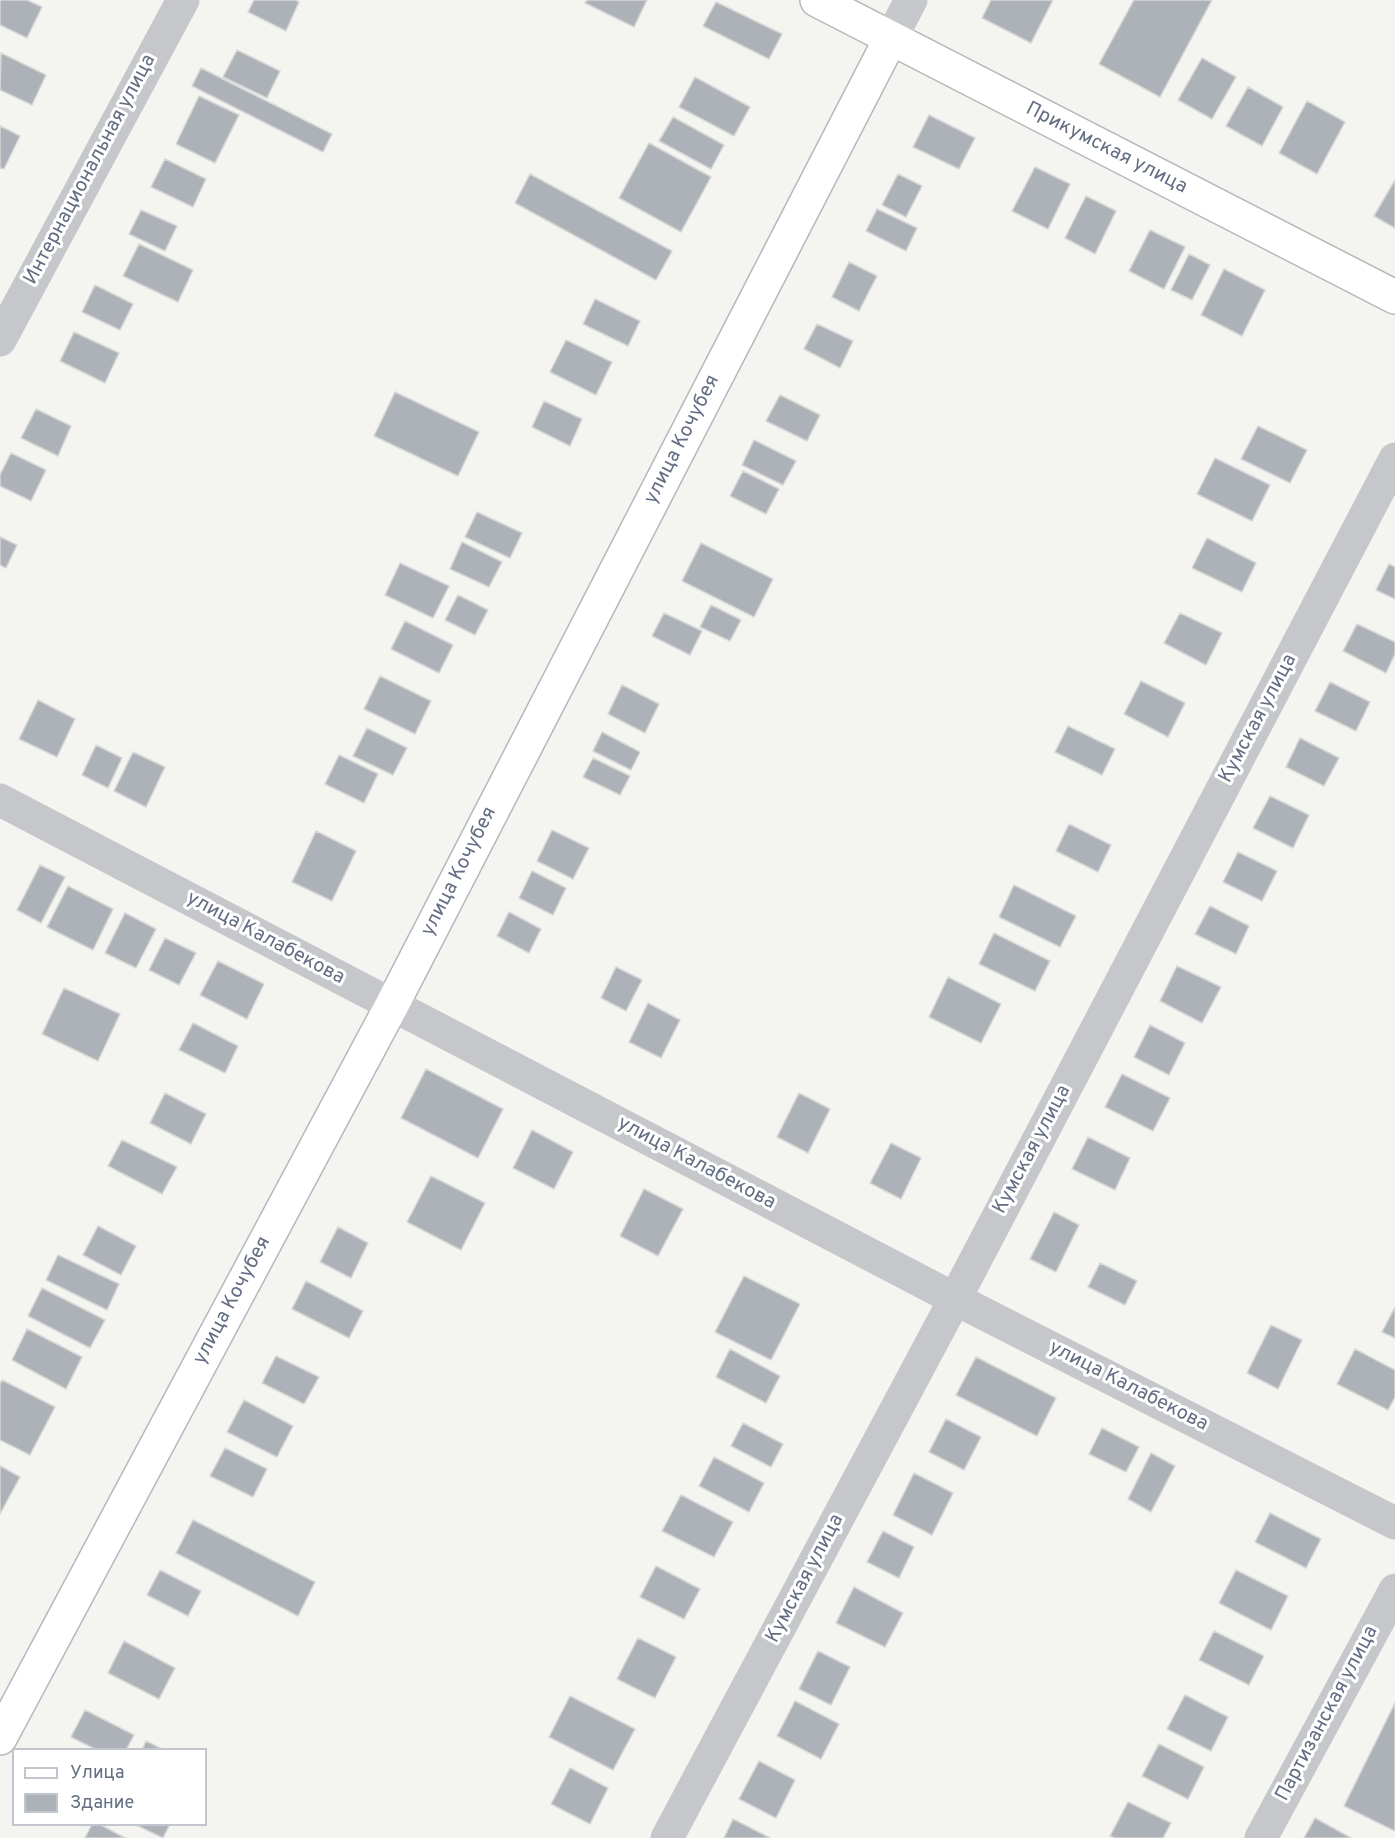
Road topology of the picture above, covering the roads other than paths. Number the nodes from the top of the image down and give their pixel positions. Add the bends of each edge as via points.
1 (183, 0) edge
2 (817, 0) edge
3 (911, 0) edge
4 (891, 39) junction
5 (1395, 297) edge
6 (0, 340) edge
7 (1395, 459) edge
8 (0, 800) edge
9 (392, 1005) junction
10 (955, 1299) junction
11 (1395, 1523) edge
12 (1395, 1590) edge
13 (0, 1738) edge
14 (667, 1838) edge
15 (1261, 1838) edge

1 - 6 street, Интернациональная улица
2 - 4 main road, Прикумская улица
3 - 4 street, улица Кочубея
4 - 5 main road, Прикумская улица
4 - 9 main road, улица Кочубея
7 - 10 street, Кумская улица
8 - 9 street, улица Калабекова
9 - 10 street, улица Калабекова
9 - 13 main road, улица Кочубея
10 - 11 street, улица Калабекова
10 - 14 street, Кумская улица
12 - 15 street, Партизанская улица

